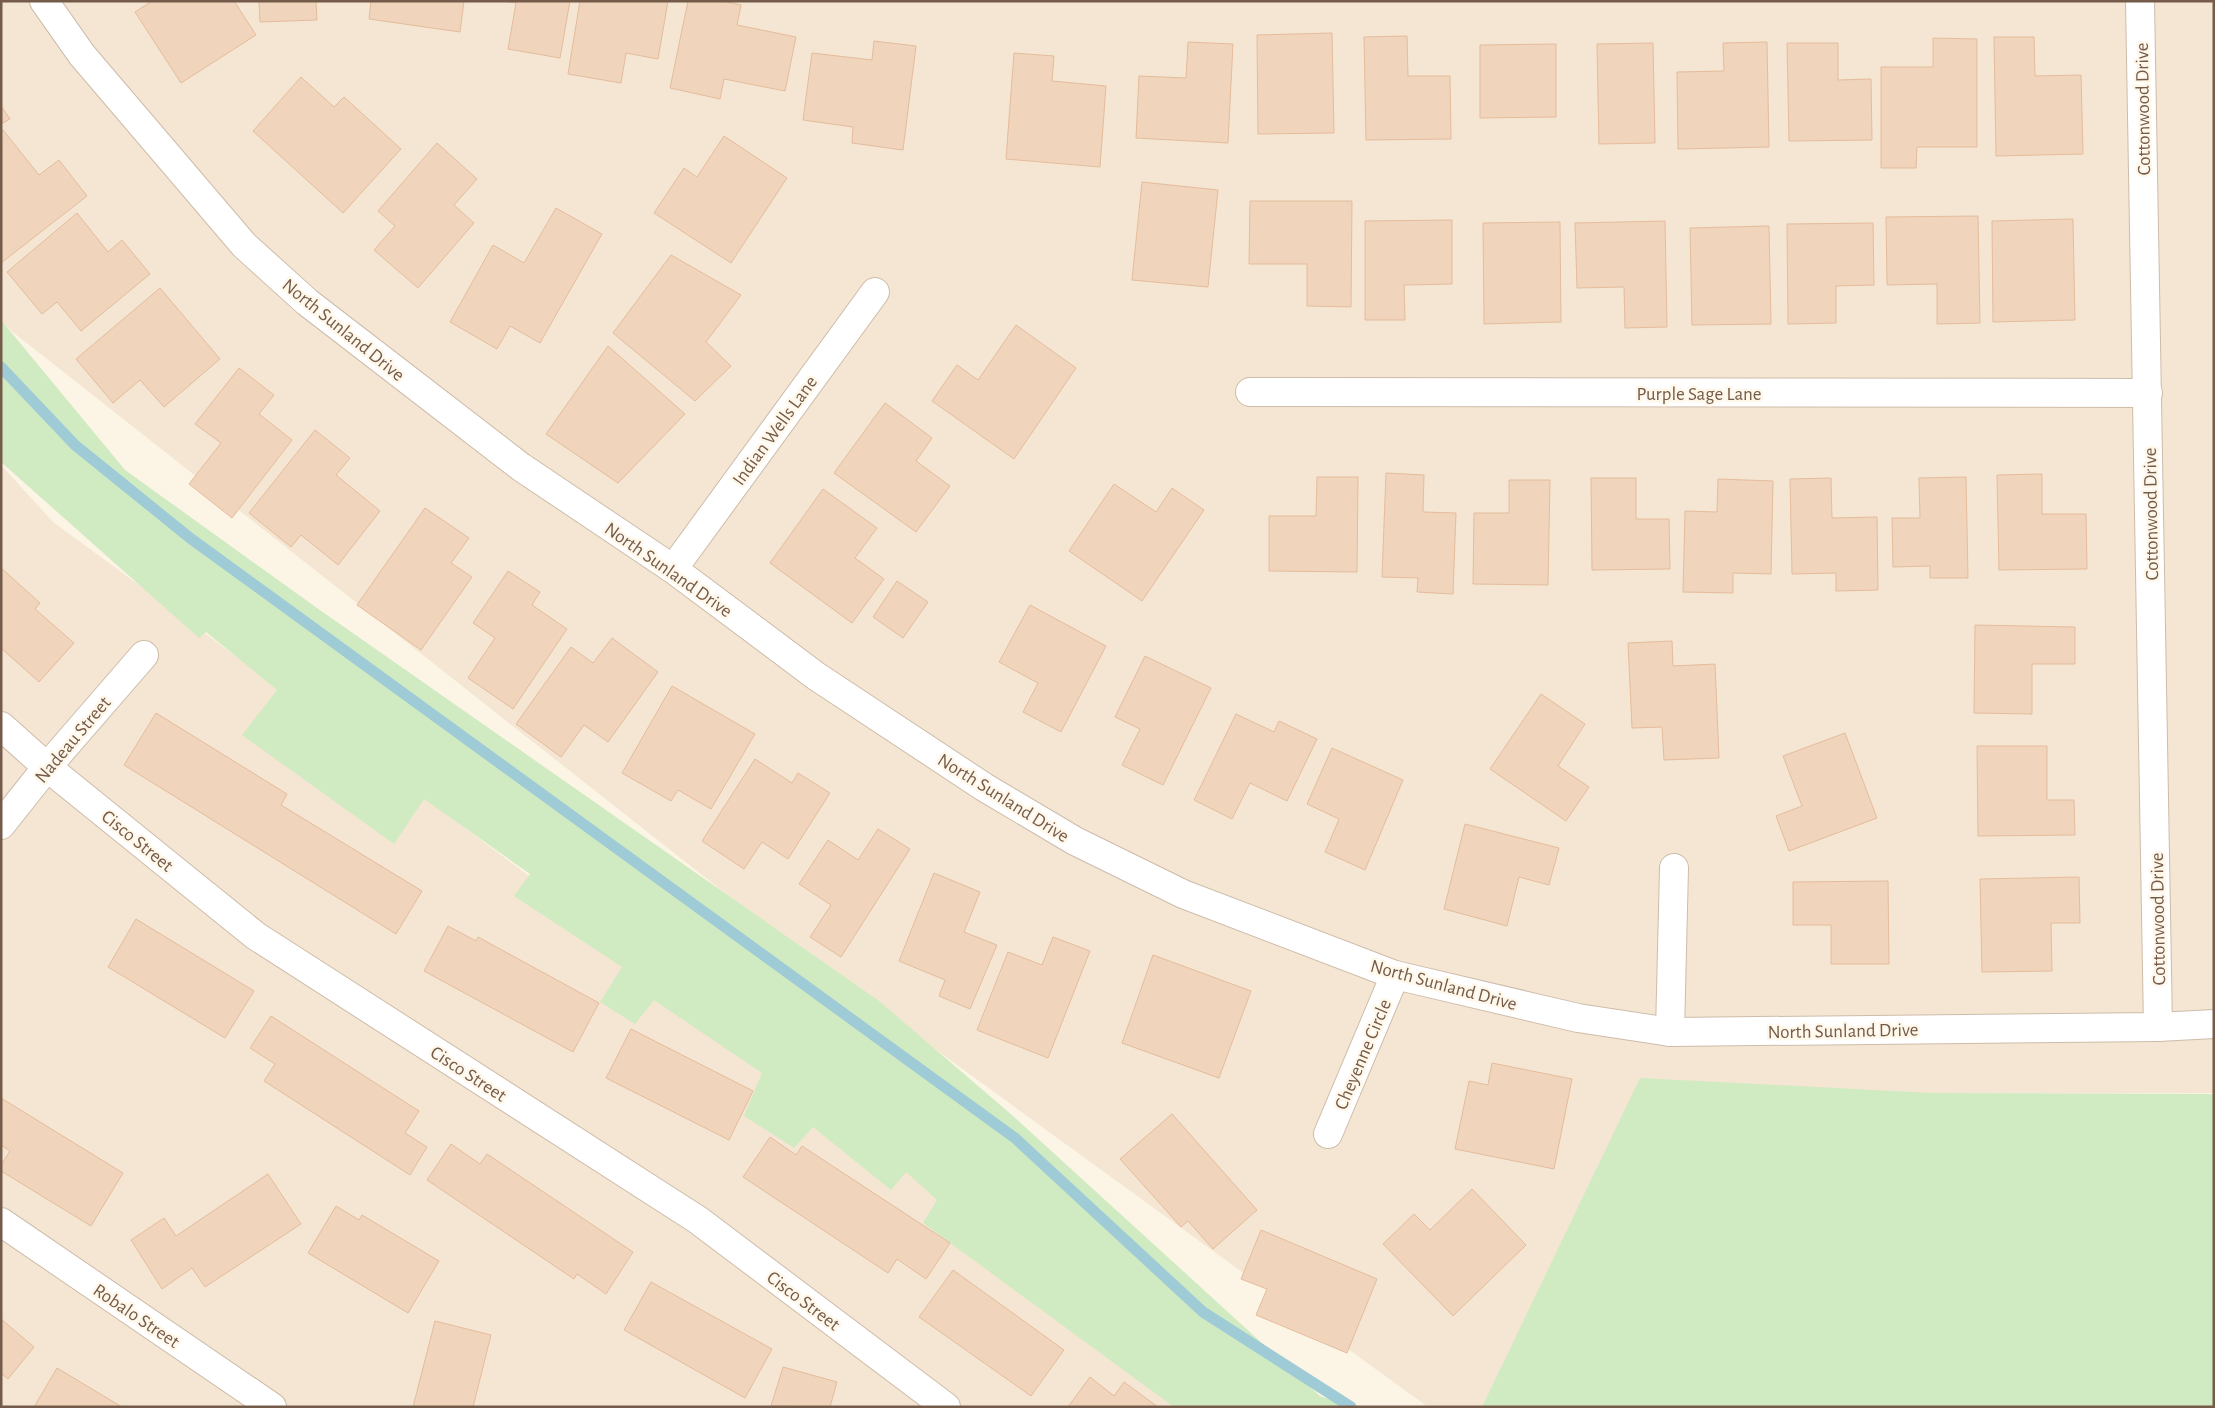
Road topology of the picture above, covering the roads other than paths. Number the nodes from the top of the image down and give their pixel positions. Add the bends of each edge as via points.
1 (44, 1) edge
2 (2140, 1) edge
3 (875, 292) dead end
4 (1250, 392) dead end
5 (2148, 393) junction
6 (673, 569) junction
7 (144, 655) dead end
8 (1, 726) edge
9 (47, 767) junction
10 (1, 825) edge
11 (1674, 868) dead end
12 (1395, 975) junction
13 (2214, 1024) edge
14 (2158, 1026) junction
15 (1670, 1032) junction
16 (1328, 1134) dead end
17 (1, 1222) edge
18 (272, 1407) edge
19 (946, 1407) edge

1 - 6 street, North Sunland Drive via 82,55 251,251 307,302 521,467
2 - 5 street, Cottonwood Drive
3 - 6 street, Indian Wells Lane
4 - 5 street, Purple Sage Lane
5 - 14 street, Cottonwood Drive
6 - 12 street, North Sunland Drive via 816,676 984,787 1075,841 1183,894
7 - 9 street, Nadeau Street
8 - 9 street, Cisco Street
9 - 10 street, Nadeau Street
9 - 19 street, Cisco Street via 256,936 698,1220
11 - 15 street
12 - 15 street, North Sunland Drive via 1578,1018
12 - 16 street, Cheyenne Circle
13 - 14 street, North Sunland Drive
14 - 15 street, North Sunland Drive
17 - 18 street, Robalo Street

